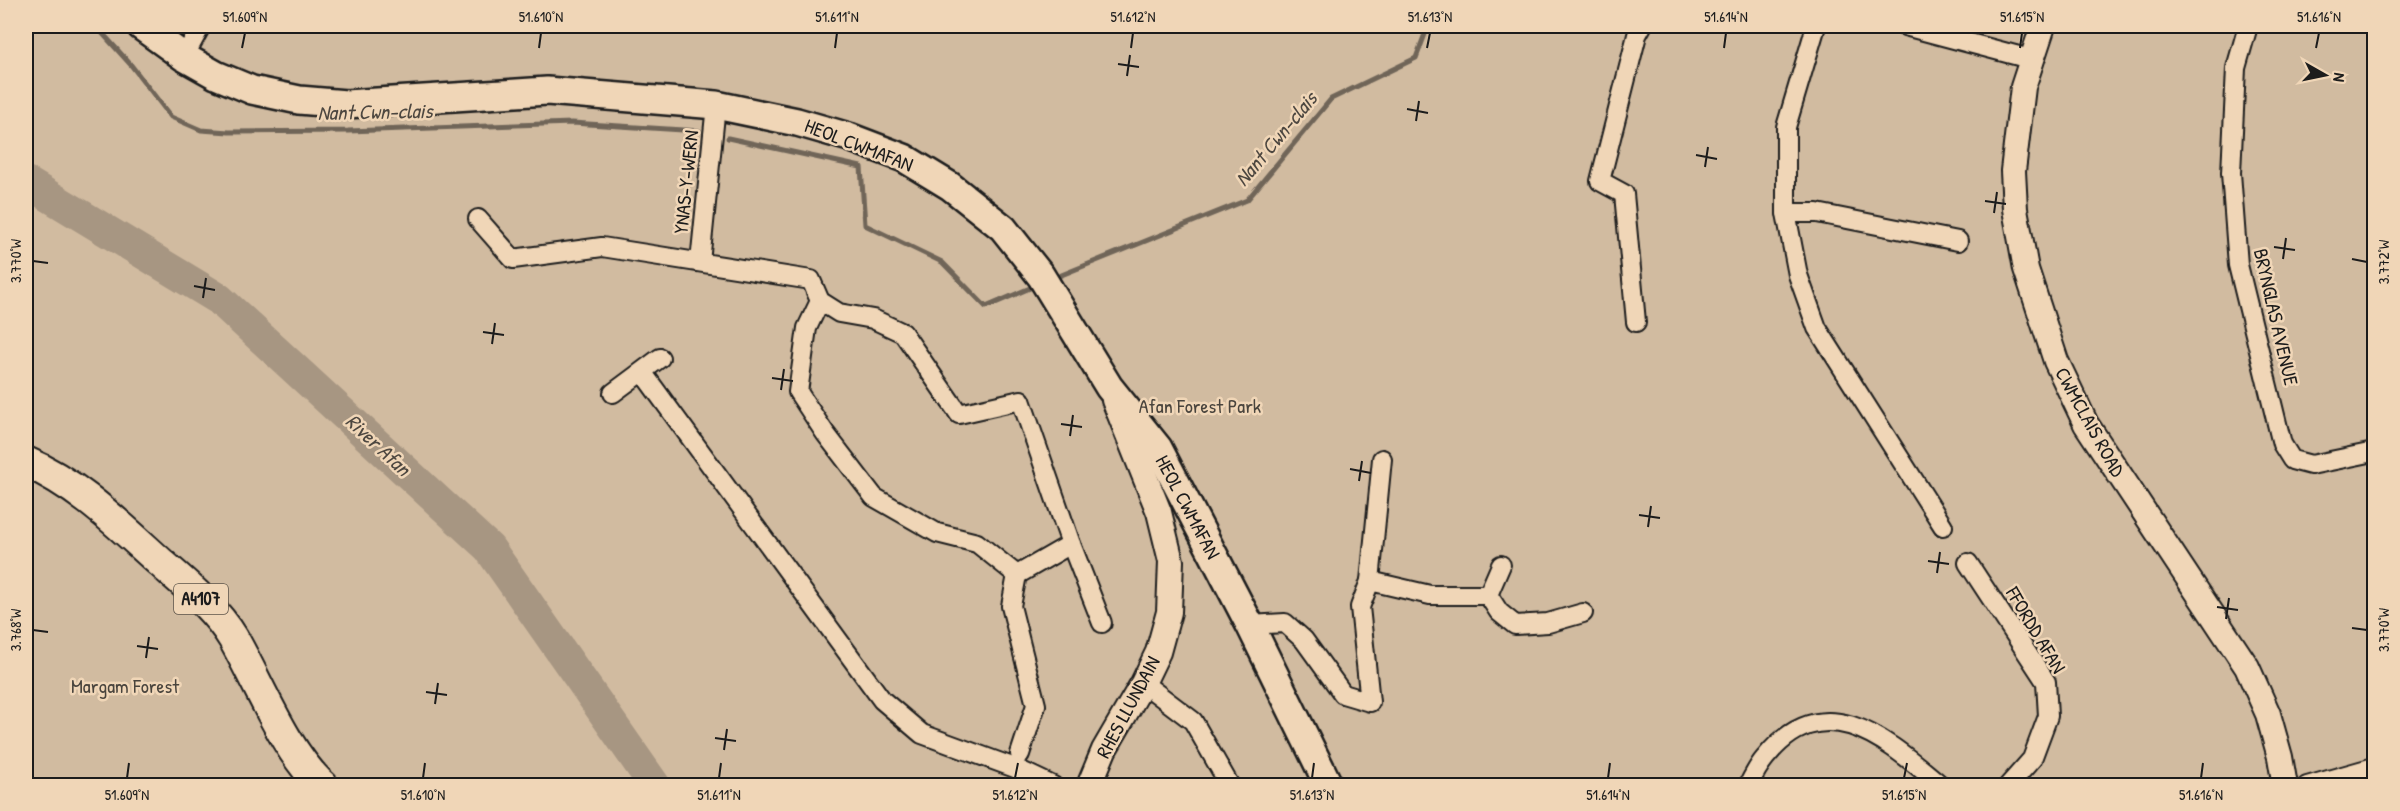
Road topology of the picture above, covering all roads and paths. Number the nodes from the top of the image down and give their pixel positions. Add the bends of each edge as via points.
1 (141, 26) edge
2 (201, 26) edge
3 (1642, 26) edge
4 (1816, 26) edge
5 (2043, 26) edge
6 (2248, 26) edge
7 (1915, 27) edge
8 (184, 57) junction
9 (2030, 59) junction
10 (716, 105) junction
11 (1786, 213) junction
12 (478, 219) dead end
13 (1958, 241) dead end
14 (700, 262) junction
15 (820, 301) junction
16 (1636, 322) dead end
17 (660, 358) dead end
18 (643, 373) junction
19 (1108, 387) junction
20 (613, 393) dead end
21 (2374, 452) edge
22 (1382, 459) dead end
23 (26, 462) edge
24 (1943, 526) dead end
25 (1071, 544) junction
26 (1968, 563) dead end
27 (1501, 566) dead end
28 (1017, 575) junction
29 (1370, 581) junction
30 (1488, 594) junction
31 (1583, 613) dead end
32 (1102, 623) dead end
33 (1250, 626) junction
34 (1143, 683) junction
35 (1020, 754) dead end
36 (2374, 767) edge
37 (323, 786) edge
38 (1053, 786) edge
39 (1089, 786) edge
40 (1230, 786) edge
41 (1329, 786) edge
42 (1748, 786) edge
43 (1942, 786) edge
44 (2008, 786) edge
45 (2285, 786) edge
46 (2307, 786) edge

1 - 8 main road, HEOL CWMAFAN
2 - 8 street
3 - 16 street via 1600,181 1624,194
4 - 11 street via 1786,127
5 - 9 street, CWMCLAIS ROAD
6 - 21 street, BRYNGLAS AVENUE via 2236,68 2232,196 2238,265 2282,444 2292,460 2311,465
7 - 9 street
8 - 10 main road, HEOL CWMAFAN via 252,90 298,100 346,104 547,91
9 - 45 street, CWMCLAIS ROAD via 2015,138 2015,209 2026,269 2056,361 2086,424 2247,667 2268,714
10 - 14 street, YNAS-Y-WERN
10 - 19 main road, HEOL CWMAFAN via 849,137 904,158 950,186 1003,228 1041,276
11 - 13 street via 1817,213
11 - 24 street via 1798,275 1817,328
12 - 14 street, YNAS-Y-WERN via 513,259 602,247
14 - 15 street, YNAS-Y-WERN via 810,280
15 - 25 street, YNAS-Y-WERN via 839,313 873,319 903,333 959,414 1020,400
15 - 28 street via 807,328 798,392 825,434 874,497 938,533 977,543
17 - 18 street
18 - 20 street
18 - 38 street via 882,700 922,734
19 - 33 main road, HEOL CWMAFAN via 1158,448
19 - 34 street, RHES LLUNDAIN via 1159,512 1171,561 1169,612 1158,652
22 - 29 street
23 - 37 main road, A4107 via 80,492 200,598 232,636 309,773
25 - 28 street
25 - 32 street
26 - 44 street, FFORDD AFAN via 2046,682 2048,716 2032,759
27 - 30 street
28 - 35 street via 1011,606 1036,705
29 - 30 street via 1430,595
29 - 33 street via 1360,607 1370,702 1343,694 1304,640 1285,623
30 - 31 street via 1499,612 1515,625
33 - 41 main road, HEOL CWMAFAN
34 - 39 street, RHES LLUNDAIN via 1104,750
34 - 40 street via 1193,721
36 - 46 street
42 - 43 street via 1764,758 1784,738 1808,724 1828,720 1854,726 1890,744

